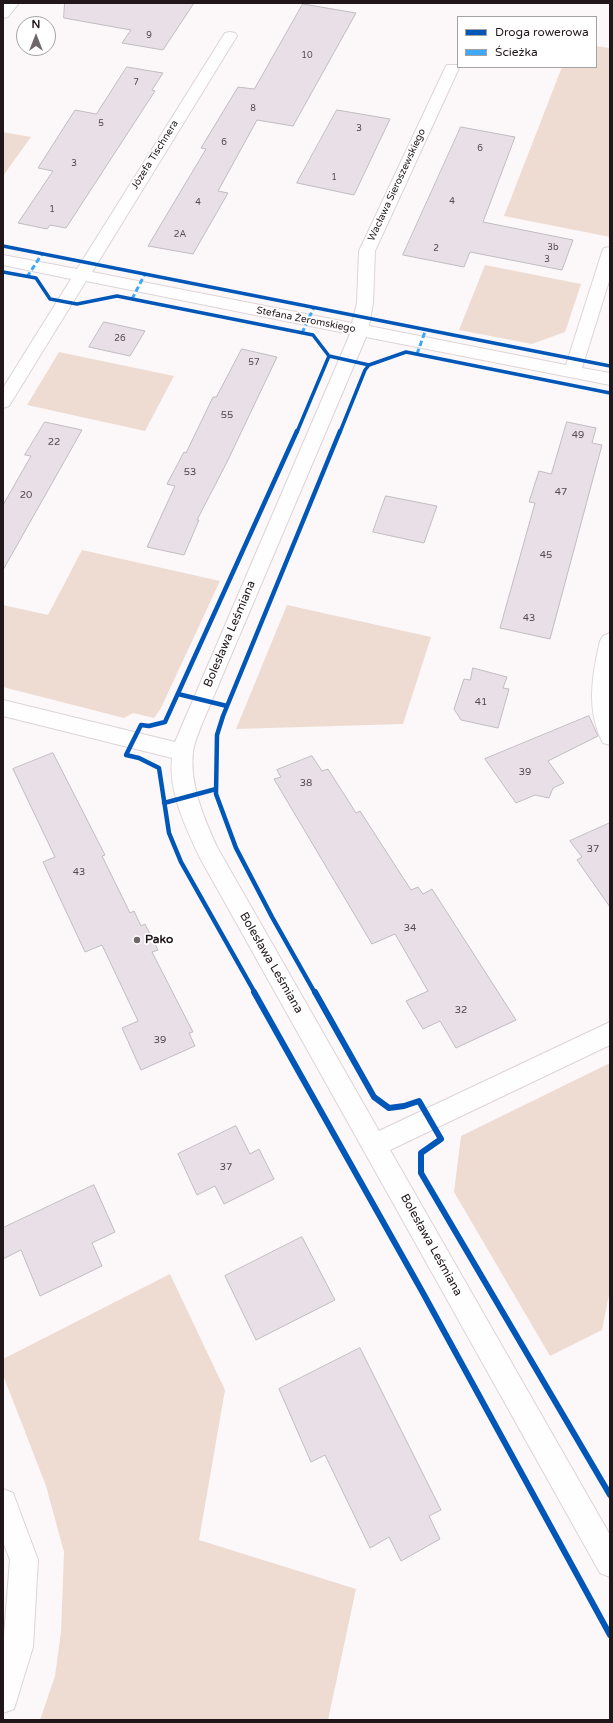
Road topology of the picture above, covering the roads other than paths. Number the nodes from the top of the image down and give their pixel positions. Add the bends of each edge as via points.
1 (12, 3) edge
2 (3, 14) edge
3 (230, 36) dead end
4 (452, 68) dead end
5 (610, 252) edge
6 (3, 260) edge
7 (81, 275) junction
8 (360, 331) junction
9 (572, 372) junction
10 (610, 379) edge
11 (3, 402) edge
12 (610, 641) edge
13 (3, 708) edge
14 (610, 737) edge
15 (183, 752) junction
16 (610, 1033) edge
17 (375, 1145) junction
18 (3, 1503) edge
19 (610, 1563) edge
20 (3, 1698) edge

1 - 2 street
3 - 7 street, Józefa Tischnera
4 - 8 street, Wacława Sieroszewskiego via 367,251 365,303
5 - 9 street
6 - 7 street, Stefana Żeromskiego
7 - 8 street, Stefana Żeromskiego
7 - 11 street, Józefa Tischnera
8 - 9 street, Stefana Żeromskiego
8 - 15 street, Bolesława Leśmiana via 202,700
9 - 10 street, Stefana Żeromskiego
12 - 14 street via 604,669 602,713
13 - 15 street
15 - 17 street, Bolesława Leśmiana via 184,782 192,814 208,851
16 - 17 street
17 - 19 street, Bolesława Leśmiana
18 - 20 street via 24,1560 18,1647

